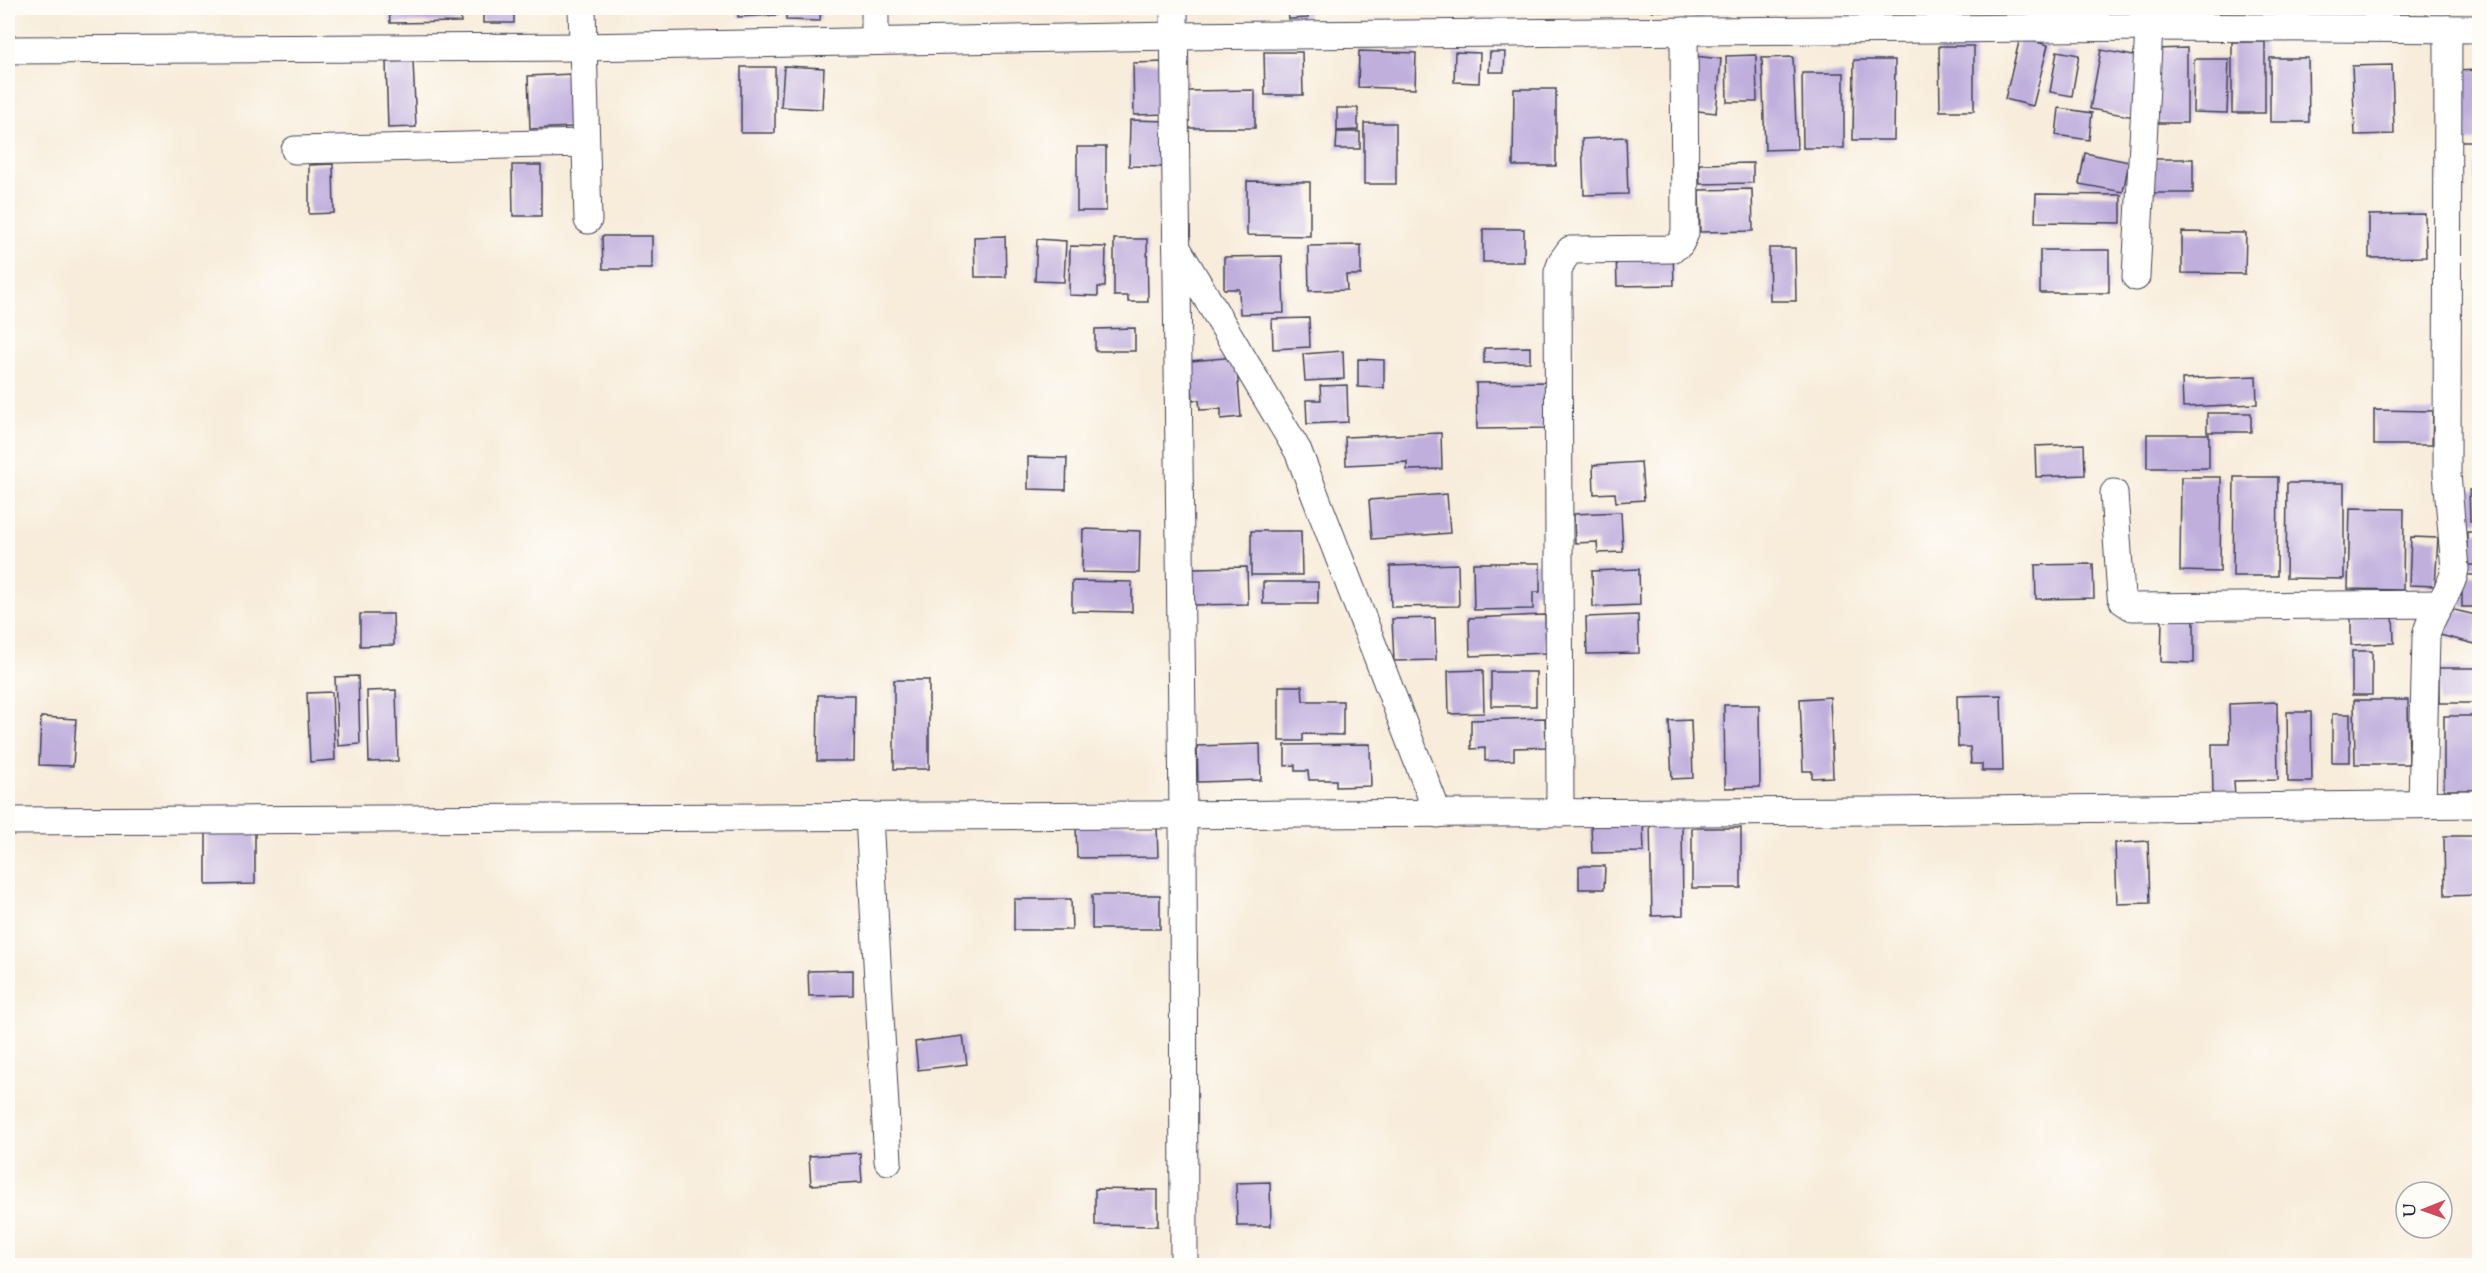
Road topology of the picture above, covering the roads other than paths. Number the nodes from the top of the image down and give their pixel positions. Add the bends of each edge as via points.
1 (582, 8) edge
2 (875, 8) edge
3 (1174, 8) edge
4 (1946, 18) edge
5 (2342, 18) edge
6 (2149, 27) junction
7 (2448, 29) junction
8 (2480, 29) edge
9 (1684, 32) junction
10 (1174, 36) junction
11 (875, 41) junction
12 (582, 47) junction
13 (8, 50) edge
14 (585, 143) junction
15 (295, 150) dead end
16 (588, 220) dead end
17 (1177, 248) junction
18 (2136, 277) dead end
19 (2114, 493) dead end
20 (2440, 604) junction
21 (2422, 803) junction
22 (2480, 804) edge
23 (1560, 813) junction
24 (1438, 814) junction
25 (1183, 815) junction
26 (869, 817) junction
27 (8, 821) edge
28 (888, 1161) dead end
29 (1184, 1266) edge

1 - 12 street
2 - 11 street
3 - 10 street
4 - 6 street
4 - 9 street
5 - 6 street
5 - 7 street
6 - 18 street
7 - 8 street
7 - 20 street via 2447,474 2455,568
9 - 10 street
9 - 23 street via 1685,232 1680,244 1672,249 1570,250 1558,272
10 - 11 street
10 - 17 street
11 - 12 street
12 - 13 street
12 - 14 street
14 - 15 street
14 - 16 street
17 - 24 street via 1298,451
17 - 25 street
19 - 20 street via 2121,596 2132,607
20 - 21 street via 2426,637
21 - 22 street
21 - 23 street
23 - 24 street
24 - 25 street
25 - 26 street
25 - 29 street
26 - 27 street
26 - 28 street

